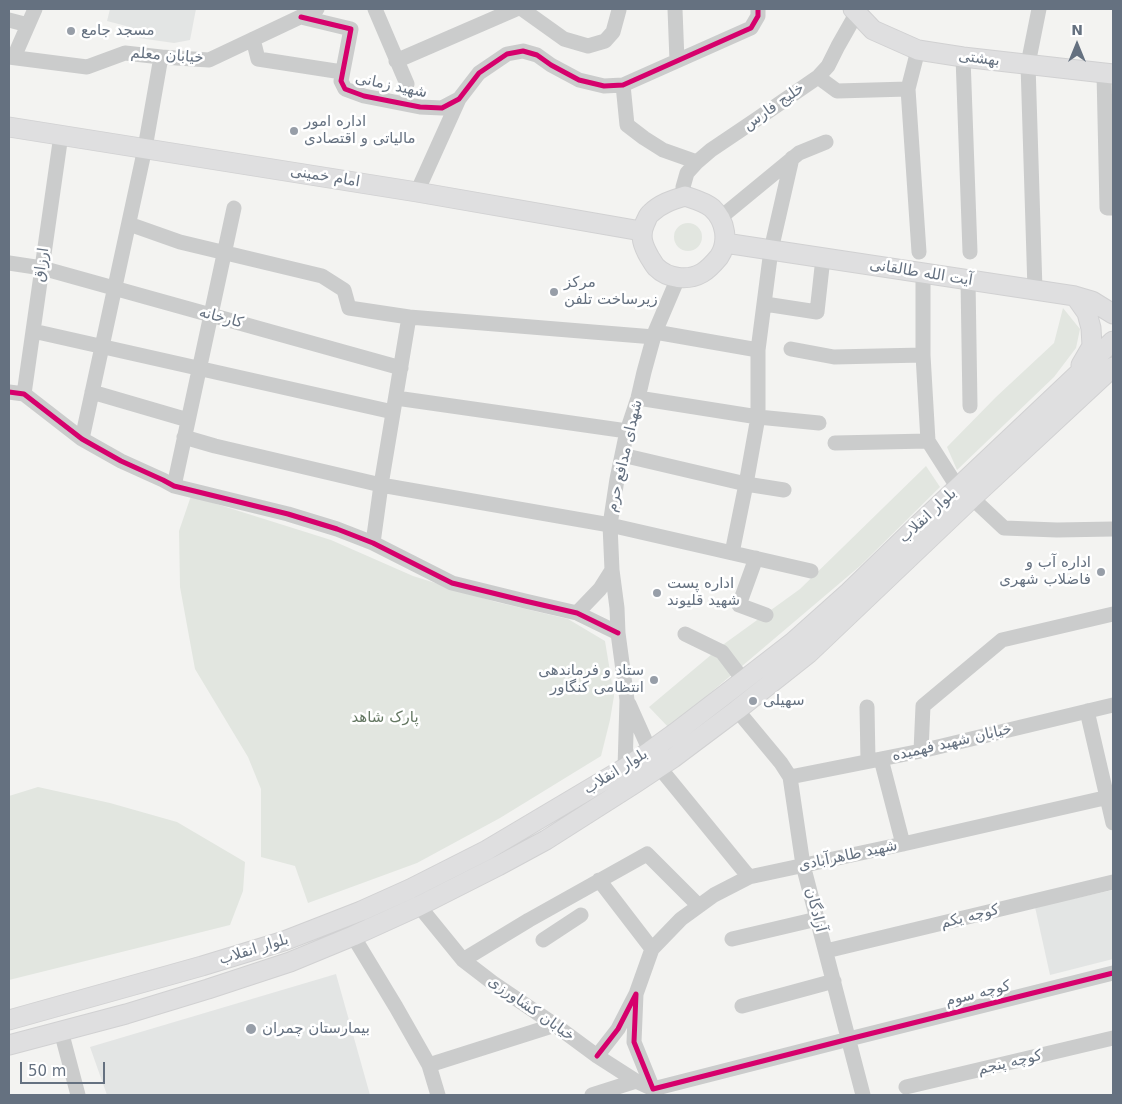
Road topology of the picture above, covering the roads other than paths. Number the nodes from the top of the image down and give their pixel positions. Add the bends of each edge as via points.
1 (35, 9) edge
2 (316, 9) edge
3 (375, 9) edge
4 (516, 9) edge
5 (522, 9) edge
6 (676, 9) edge
7 (758, 9) edge
8 (1039, 9) edge
9 (619, 10) dead end
10 (860, 10) edge
11 (301, 17) junction
12 (9, 20) edge
13 (28, 26) junction
14 (253, 40) junction
15 (918, 50) junction
16 (11, 57) edge
17 (161, 57) junction
18 (963, 57) junction
19 (396, 61) junction
20 (677, 61) junction
21 (1028, 64) junction
22 (342, 72) junction
23 (1108, 74) edge
24 (818, 77) junction
25 (407, 84) dead end
26 (624, 85) junction
27 (908, 89) junction
28 (458, 99) junction
29 (9, 126) edge
30 (61, 135) junction
31 (826, 142) dead end
32 (145, 148) junction
33 (792, 158) junction
34 (697, 162) junction
35 (418, 192) junction
36 (685, 196) junction
37 (234, 208) dead end
38 (1113, 208) edge
39 (720, 218) junction
40 (129, 224) junction
41 (641, 231) junction
42 (725, 243) junction
43 (771, 250) junction
44 (919, 252) dead end
45 (970, 252) dead end
46 (224, 253) junction
47 (823, 258) junction
48 (9, 263) edge
49 (42, 268) junction
50 (923, 273) junction
51 (678, 278) junction
52 (968, 280) junction
53 (115, 289) junction
54 (1035, 290) junction
55 (1113, 298) edge
56 (1084, 299) junction
57 (764, 304) junction
58 (1113, 314) edge
59 (210, 315) junction
60 (410, 318) junction
61 (33, 331) junction
62 (655, 334) junction
63 (1113, 341) edge
64 (102, 346) junction
65 (792, 349) dead end
66 (758, 350) junction
67 (924, 355) junction
68 (199, 368) junction
69 (401, 368) junction
70 (1110, 373) edge
71 (1072, 379) junction
72 (92, 392) junction
73 (16, 393) edge
74 (638, 398) junction
75 (395, 405) junction
76 (970, 406) dead end
77 (758, 418) junction
78 (188, 420) junction
79 (819, 423) dead end
80 (627, 432) junction
81 (184, 437) junction
82 (82, 439) junction
83 (928, 441) junction
84 (835, 443) dead end
85 (622, 455) junction
86 (746, 484) junction
87 (381, 485) junction
88 (174, 486) junction
89 (784, 490) dead end
90 (965, 493) junction
91 (610, 525) junction
92 (1113, 529) edge
93 (373, 543) junction
94 (732, 553) junction
95 (756, 558) junction
96 (612, 570) junction
97 (811, 571) dead end
98 (577, 613) junction
99 (1113, 614) edge
100 (766, 615) dead end
101 (618, 634) junction
102 (685, 634) dead end
103 (744, 681) junction
104 (627, 700) junction
105 (1113, 705) edge
106 (867, 707) dead end
107 (737, 710) junction
108 (1088, 711) junction
109 (921, 751) junction
110 (655, 759) junction
111 (875, 760) junction
112 (629, 776) junction
113 (790, 777) junction
114 (1110, 797) edge
115 (1113, 823) edge
116 (903, 844) junction
117 (803, 865) junction
118 (750, 877) junction
119 (599, 880) junction
120 (1113, 882) edge
121 (420, 906) junction
122 (699, 906) junction
123 (581, 915) dead end
124 (817, 919) junction
125 (529, 920) junction
126 (353, 936) junction
127 (732, 939) dead end
128 (652, 949) junction
129 (826, 951) junction
130 (463, 960) junction
131 (1113, 973) edge
132 (834, 981) junction
133 (636, 994) junction
134 (742, 1006) dead end
135 (9, 1020) edge
136 (555, 1026) junction
137 (60, 1031) junction
138 (1113, 1038) edge
139 (848, 1039) junction
140 (9, 1044) edge
141 (597, 1056) junction
142 (429, 1065) junction
143 (636, 1081) junction
144 (906, 1087) dead end
145 (655, 1092) edge
146 (78, 1095) edge
147 (438, 1095) edge
148 (592, 1095) edge
149 (863, 1095) edge

1 - 13 street
2 - 11 street, خیابان معلم
3 - 19 street
4 - 19 street
5 - 9 street via 564,38 588,46 605,41 613,32
6 - 20 street
7 - 20 street, شهید زمانی via 751,28
8 - 21 street
10 - 15 main road, بهشتی via 873,30
10 - 24 street, خلیج فارس via 828,66
11 - 14 street, خیابان معلم
11 - 22 street, شهید زمانی via 351,29
12 - 13 street
13 - 16 street
14 - 17 street, خیابان معلم via 209,60
14 - 22 street via 258,59
15 - 18 main road, بهشتی
15 - 27 street
16 - 17 street, خیابان معلم via 87,67 125,53
17 - 32 street
18 - 21 main road, بهشتی
18 - 45 street
19 - 25 street
20 - 26 street, شهید زمانی
21 - 23 main road, بهشتی
21 - 54 street
22 - 28 street, شهید زمانی via 341,81 345,89 364,96 420,108 442,108
23 - 38 street via 1107,208
24 - 27 street via 837,91
24 - 34 street, خلیج فارس
26 - 28 street, شهید زمانی via 604,86 579,80 537,55 523,51 507,54 479,73
26 - 34 street via 627,125 663,150
27 - 44 street
28 - 35 street
29 - 30 main road, امام خمینی
30 - 32 main road, امام خمینی
30 - 49 street, ارزاق
31 - 33 street
32 - 35 main road, امام خمینی
32 - 40 street
33 - 39 street
33 - 43 street
34 - 36 street, خلیج فارس via 687,173
35 - 41 main road, امام خمینی
36 - 39 main road via 712,208
36 - 41 main road via 664,203 649,214
37 - 46 street
39 - 42 main road via 725,230
40 - 46 street
40 - 53 street
41 - 51 main road via 644,249 656,267
42 - 43 main road, آیت الله طالقانی
42 - 51 main road via 720,255 702,273
43 - 47 main road, آیت الله طالقانی
43 - 57 street
46 - 59 street
46 - 60 street via 322,276 344,290 349,308
47 - 50 main road, آیت الله طالقانی
47 - 57 street via 817,312
48 - 49 street, کارخانه
49 - 53 street, کارخانه
49 - 61 street, ارزاق
50 - 52 main road, آیت الله طالقانی
50 - 67 street
51 - 62 street, شهدای مدافع حرم
52 - 54 main road, آیت الله طالقانی
52 - 76 street
53 - 59 street, کارخانه
53 - 64 street
54 - 56 main road, آیت الله طالقانی
55 - 56 main road
56 - 58 main road, آیت الله طالقانی
56 - 71 main road via 1092,346
57 - 66 street
59 - 68 street
59 - 69 street, کارخانه
60 - 62 street
60 - 69 street
61 - 64 street
61 - 73 street, ارزاق
62 - 66 street
62 - 74 street, شهدای مدافع حرم
63 - 71 main road, بلوار انقلاب
64 - 68 street
64 - 72 street
65 - 67 street via 834,357
66 - 77 street
67 - 83 street
68 - 75 street
68 - 78 street
69 - 75 street
70 - 90 main road, بلوار انقلاب
71 - 90 main road, بلوار انقلاب
72 - 78 street
72 - 82 street
73 - 82 street
74 - 77 street
74 - 80 street, شهدای مدافع حرم
75 - 80 street
75 - 87 street
77 - 79 street
77 - 86 street
78 - 81 street
80 - 85 street, شهدای مدافع حرم
81 - 87 street
81 - 88 street
82 - 88 street
83 - 84 street
83 - 90 street
85 - 86 street
85 - 91 street, شهدای مدافع حرم
86 - 89 street
86 - 94 street
87 - 91 street
87 - 93 street
88 - 93 street via 288,514
90 - 92 street via 1004,528
90 - 103 main road, بلوار انقلاب
90 - 107 main road, بلوار انقلاب via 809,653
91 - 94 street
91 - 96 street, شهدای مدافع حرم
93 - 98 street via 452,582
94 - 95 street
95 - 97 street
95 - 100 street via 739,604
96 - 98 street via 600,589
96 - 101 street, شهدای مدافع حرم
98 - 101 street
99 - 109 street via 1002,640 924,706
101 - 104 street, شهدای مدافع حرم
102 - 103 street via 722,652
103 - 110 main road, بلوار انقلاب
104 - 110 street
104 - 112 street
105 - 108 street, خیابان شهید فهمیده
106 - 111 street
107 - 110 main road, بلوار انقلاب
107 - 113 street, آزادگان
108 - 109 street, خیابان شهید فهمیده
108 - 114 street
109 - 111 street, خیابان شهید فهمیده
110 - 112 main road, بلوار انقلاب
110 - 118 street
111 - 113 street, خیابان شهید فهمیده
111 - 116 street
112 - 121 main road, بلوار انقلاب via 546,840
112 - 135 main road, بلوار انقلاب via 361,912 284,941
113 - 117 street, آزادگان
114 - 115 street
114 - 116 street, شهید طاهرآبادی
116 - 117 street, شهید طاهرآبادی
117 - 118 street, شهید طاهرآبادی
117 - 124 street, آزادگان
118 - 122 street, شهید طاهرآبادی
119 - 122 street via 647,854
119 - 125 street
119 - 128 street
120 - 129 street, کوچه یکم
121 - 126 main road, بلوار انقلاب
121 - 130 street, خیابان کشاورزی
122 - 128 street, شهید طاهرآبادی
123 - 125 street via 546,945
124 - 127 street
124 - 129 street, آزادگان
125 - 130 street
126 - 137 main road, بلوار انقلاب via 290,962 208,989
126 - 142 street
128 - 133 street, شهید طاهرآبادی
129 - 132 street, آزادگان
130 - 136 street, خیابان کشاورزی
131 - 139 street, کوچه سوم
132 - 134 street
132 - 139 street, آزادگان
133 - 141 street via 618,1029
133 - 145 street via 634,1042
136 - 141 street, خیابان کشاورزی
136 - 142 street
137 - 140 main road, بلوار انقلاب
137 - 146 street
138 - 144 street, کوچه پنجم
139 - 145 street, کوچه سوم
139 - 149 street, آزادگان
141 - 143 street, خیابان کشاورزی
142 - 147 street
143 - 145 street, خیابان کشاورزی
143 - 148 street

